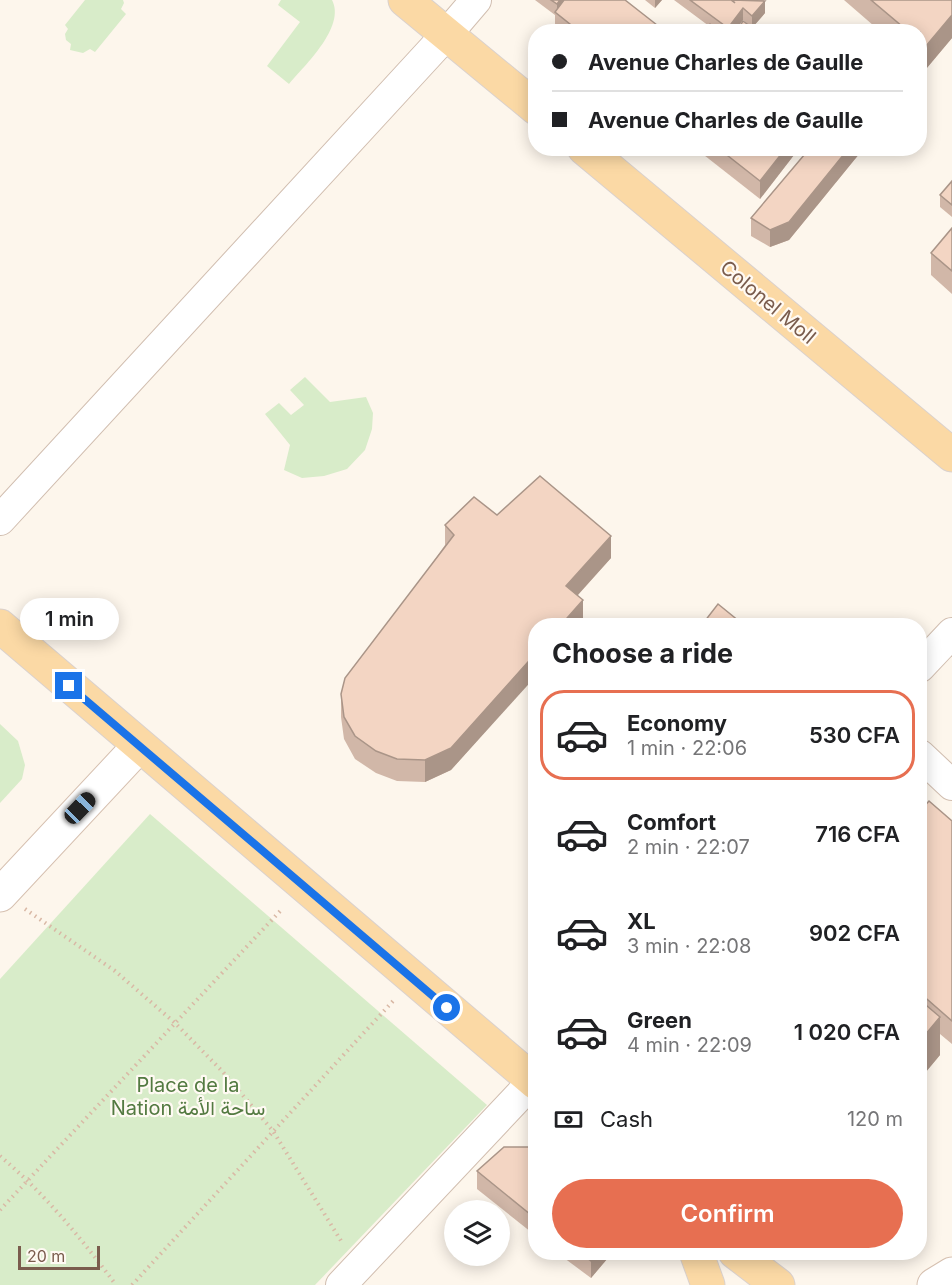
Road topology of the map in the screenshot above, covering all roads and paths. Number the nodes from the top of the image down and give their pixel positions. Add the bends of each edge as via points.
1 (405, 0) edge
2 (476, 0) edge
3 (447, 34) junction
4 (528, 101) edge
5 (594, 156) edge
6 (952, 455) edge
7 (0, 520) edge
8 (0, 626) edge
9 (952, 633) edge
10 (927, 660) edge
11 (139, 746) junction
12 (927, 762) edge
13 (952, 785) edge
14 (305, 886) junction
15 (1, 894) edge
16 (413, 979) junction
17 (175, 1023) junction
18 (528, 1075) edge
19 (528, 1088) edge
20 (273, 1131) junction
21 (0, 1156) edge
22 (28, 1180) junction
23 (0, 1210) edge
24 (699, 1260) edge
25 (745, 1260) edge
26 (952, 1274) edge
27 (349, 1276) edge
28 (116, 1285) edge
29 (132, 1285) edge
30 (708, 1285) edge
31 (778, 1285) edge
32 (934, 1285) edge

1 - 3 main road
2 - 3 street
3 - 4 main road
3 - 7 street
5 - 6 main road, Colonel Moll
8 - 11 main road
9 - 10 street
11 - 14 main road
11 - 15 main road
12 - 13 street
14 - 16 main road
14 - 17 path
15 - 17 path via 115,971
16 - 18 main road
16 - 20 path
17 - 20 path
17 - 22 path
19 - 27 street
20 - 27 path
20 - 29 path
21 - 22 path
22 - 23 path
22 - 28 path via 74,1230
24 - 30 main road
25 - 31 main road
26 - 32 main road

